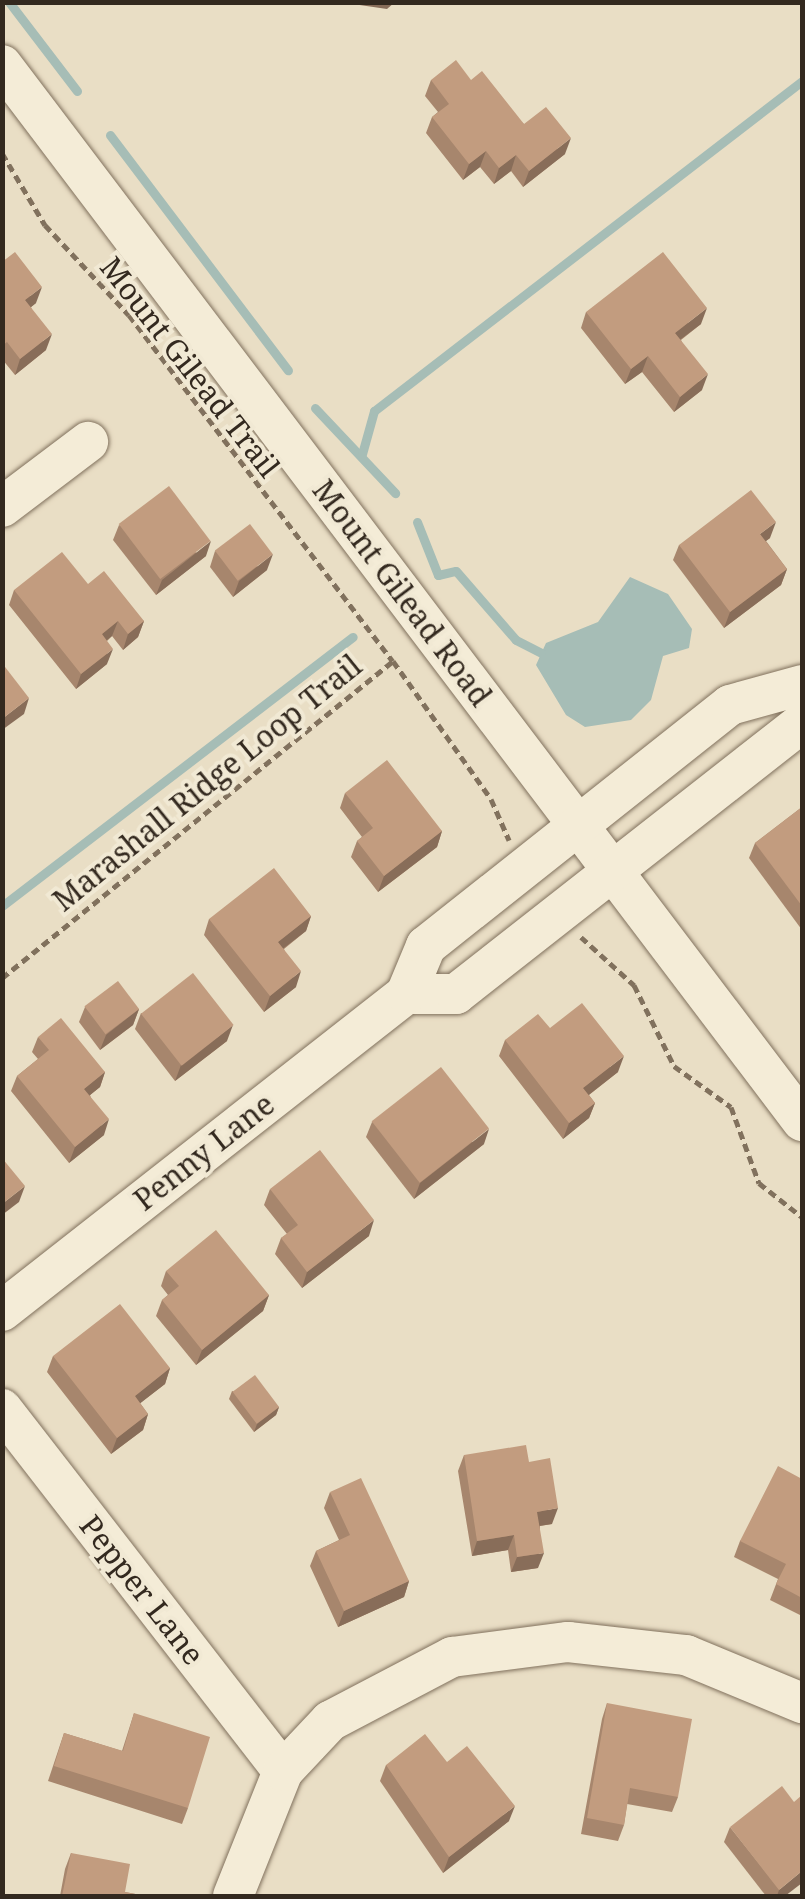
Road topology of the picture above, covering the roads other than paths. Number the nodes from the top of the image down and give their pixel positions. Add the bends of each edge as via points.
1 (2, 65) edge
2 (88, 442) dead end
3 (2, 508) edge
4 (802, 685) edge
5 (714, 719) junction
6 (802, 723) edge
7 (751, 767) junction
8 (581, 829) junction
9 (617, 877) junction
10 (406, 994) junction
11 (802, 1121) edge
12 (2, 1311) edge
13 (2, 1409) edge
14 (802, 1704) edge
15 (282, 1771) junction
16 (233, 1896) edge

1 - 8 street, Mount Gilead Road
2 - 3 street
4 - 5 street, Penny Lane via 757,690
5 - 7 street
5 - 8 street, Penny Lane
6 - 7 street
7 - 9 street
8 - 9 street, Mount Gilead Road
8 - 10 street, Penny Lane via 426,946
9 - 10 street via 456,994
9 - 11 street, Mount Gilead Road
10 - 12 street, Penny Lane
13 - 15 street, Pepper Lane
14 - 15 street via 686,1655 516,1645 452,1657 368,1696
15 - 16 street

